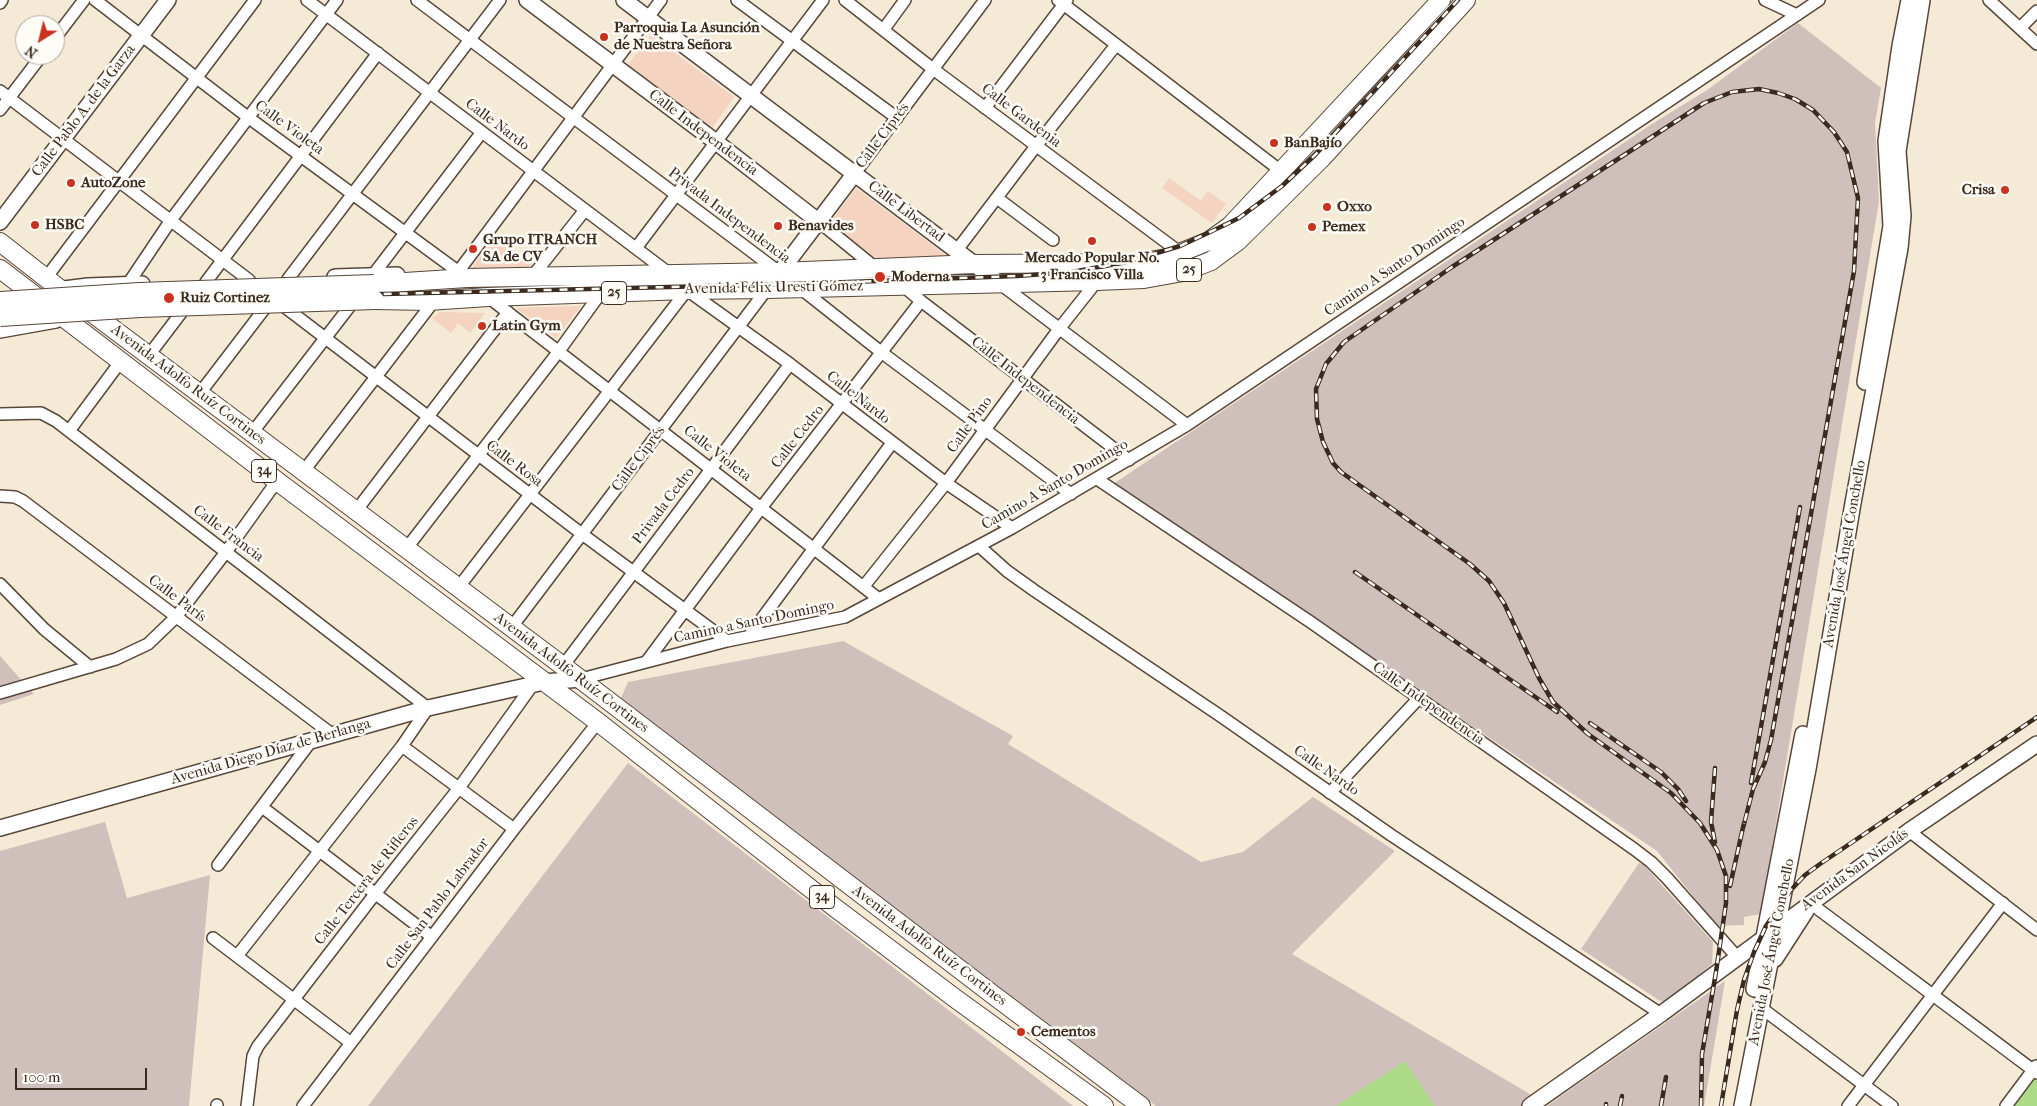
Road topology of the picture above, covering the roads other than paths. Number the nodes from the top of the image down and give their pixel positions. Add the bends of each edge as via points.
1 (84, 0) edge
2 (95, 0) edge
3 (168, 0) edge
4 (255, 0) edge
5 (308, 0) edge
6 (336, 0) edge
7 (416, 0) edge
8 (500, 0) edge
9 (527, 0) edge
10 (624, 0) edge
11 (661, 0) edge
12 (738, 0) edge
13 (823, 0) edge
14 (845, 0) edge
15 (905, 0) edge
16 (985, 0) edge
17 (1441, 0) edge
18 (1466, 0) edge
19 (1765, 0) edge
20 (1819, 0) edge
21 (1909, 0) edge
22 (1922, 0) edge
23 (1989, 0) edge
24 (1063, 1) edge
25 (2037, 11) edge
26 (326, 14) junction
27 (1797, 15) junction
28 (648, 18) junction
29 (65, 25) edge
30 (884, 28) junction
31 (2020, 28) junction
32 (141, 35) junction
33 (469, 40) junction
34 (792, 41) junction
35 (2037, 44) edge
36 (1116, 45) junction
37 (378, 53) junction
38 (33, 65) edge
39 (612, 65) junction
40 (933, 69) junction
41 (196, 78) junction
42 (429, 93) junction
43 (5, 94) edge
44 (752, 96) junction
45 (986, 108) junction
46 (0, 110) edge
47 (572, 117) junction
48 (249, 118) junction
49 (897, 118) junction
50 (482, 132) junction
51 (63, 139) junction
52 (716, 142) junction
53 (1036, 146) junction
54 (301, 156) junction
55 (532, 171) junction
56 (1281, 171) junction
57 (855, 173) junction
58 (119, 181) junction
59 (353, 194) junction
60 (676, 195) junction
61 (997, 198) junction
62 (585, 210) junction
63 (171, 220) junction
64 (818, 221) junction
65 (0, 222) edge
66 (405, 234) junction
67 (1053, 240) dead end
68 (0, 242) edge
69 (636, 248) junction
70 (957, 250) junction
71 (1182, 254) junction
72 (223, 259) junction
73 (975, 264) junction
74 (0, 269) edge
75 (877, 269) junction
76 (780, 272) junction
77 (670, 274) junction
78 (456, 276) junction
79 (532, 277) junction
80 (46, 278) junction
81 (288, 279) junction
82 (249, 280) junction
83 (1097, 281) junction
84 (206, 282) junction
85 (998, 282) junction
86 (128, 284) junction
87 (902, 285) junction
88 (374, 286) junction
89 (800, 288) junction
90 (60, 289) junction
91 (687, 290) junction
92 (767, 290) junction
93 (33, 293) junction
94 (600, 294) junction
95 (0, 295) edge
96 (488, 297) junction
97 (0, 300) edge
98 (431, 301) junction
99 (921, 301) junction
100 (350, 306) junction
101 (265, 308) junction
102 (286, 308) junction
103 (508, 312) junction
104 (180, 313) junction
105 (96, 316) junction
106 (120, 316) junction
107 (0, 317) edge
108 (66, 318) junction
109 (739, 327) junction
110 (0, 329) edge
111 (1059, 329) junction
112 (325, 338) junction
113 (559, 351) junction
114 (881, 352) junction
115 (149, 355) junction
116 (120, 362) junction
117 (790, 364) junction
118 (377, 377) junction
119 (1022, 380) junction
120 (610, 390) junction
121 (200, 393) junction
122 (842, 404) junction
123 (0, 414) edge
124 (428, 415) junction
125 (1187, 425) junction
126 (661, 429) junction
127 (985, 430) junction
128 (69, 431) junction
129 (252, 433) junction
130 (892, 443) junction
131 (478, 455) junction
132 (1129, 460) junction
133 (711, 469) junction
134 (303, 472) junction
135 (1097, 478) junction
136 (277, 481) junction
137 (946, 483) junction
138 (1071, 494) junction
139 (531, 495) junction
140 (0, 496) edge
141 (761, 508) junction
142 (356, 511) junction
143 (1012, 528) junction
144 (582, 534) junction
145 (979, 546) junction
146 (814, 548) junction
147 (406, 549) junction
148 (226, 552) junction
149 (634, 572) junction
150 (0, 584) edge
151 (864, 586) junction
152 (458, 588) junction
153 (879, 599) junction
154 (685, 611) junction
155 (176, 617) junction
156 (511, 628) junction
157 (749, 636) junction
158 (727, 641) junction
159 (647, 661) junction
160 (563, 666) junction
161 (90, 667) junction
162 (580, 680) junction
163 (539, 683) junction
164 (0, 693) edge
165 (1419, 698) junction
166 (428, 708) junction
167 (598, 722) junction
168 (333, 735) junction
169 (312, 740) junction
170 (2037, 744) edge
171 (402, 746) junction
172 (459, 788) junction
173 (1330, 793) junction
174 (262, 807) junction
175 (0, 828) edge
176 (514, 828) junction
177 (1909, 831) junction
178 (319, 851) junction
179 (218, 865) dead end
180 (374, 894) junction
181 (1810, 903) junction
182 (2003, 903) junction
183 (1778, 926) junction
184 (2037, 930) edge
185 (1764, 936) junction
186 (432, 937) junction
187 (213, 938) dead end
188 (237, 956) junction
189 (1737, 957) junction
190 (1768, 974) junction
191 (1933, 995) junction
192 (294, 999) junction
193 (1760, 1007) junction
194 (1661, 1014) junction
195 (351, 1043) junction
196 (2036, 1069) edge
197 (1864, 1085) junction
198 (247, 1106) edge
199 (303, 1106) edge
200 (1104, 1106) edge
201 (1142, 1106) edge
202 (1530, 1106) edge
203 (1732, 1106) edge
204 (1742, 1106) edge
205 (1848, 1106) edge
206 (1892, 1106) edge
207 (2006, 1106) edge

1 - 29 street
2 - 32 street, Calle Violeta
3 - 32 street, Calle Pablo A. de la Garza
4 - 41 street
5 - 26 street, Calle Nardo
6 - 26 street
7 - 33 street, Privada Independencia
8 - 33 street
9 - 39 street, Calle Independencia
10 - 28 street, Calle Libertad
11 - 28 street
12 - 34 street
13 - 34 street
14 - 30 street, Calle Gardenia
15 - 30 street
16 - 40 street, Calle Ciprés
17 - 56 main road, Avenida Félix Uresti Gómez / 25
18 - 83 main road, Avenida Félix Uresti Gómez / 25 via 1322,158 1224,253 1183,272
19 - 27 street
20 - 27 street, Camino A Santo Domingo
21 - 185 street, Avenida José Ángel Conchello via 1886,141 1891,216 1888,249 1805,724
22 - 183 street, Avenida José Ángel Conchello via 1898,151 1903,216 1900,248
23 - 31 street
24 - 36 street
24 - 45 street
25 - 31 street
26 - 37 street, Calle Nardo
26 - 48 street
27 - 125 street, Camino A Santo Domingo
28 - 39 street
28 - 44 street, Calle Libertad
30 - 40 street, Calle Gardenia
31 - 35 street
32 - 41 street, Calle Violeta
32 - 51 street, Calle Pablo A. de la Garza
33 - 42 street
33 - 47 street, Privada Independencia
34 - 44 street
34 - 49 street
36 - 53 street
36 - 56 street
37 - 42 street, Calle Nardo
37 - 54 street
38 - 43 street
39 - 47 street
39 - 52 street, Calle Independencia
40 - 45 street, Calle Gardenia
40 - 49 street, Calle Ciprés
41 - 48 street, Calle Violeta
41 - 58 street
42 - 50 street, Calle Nardo
42 - 59 street
43 - 46 street
43 - 51 street
44 - 52 street
44 - 57 street, Calle Libertad
45 - 53 street, Calle Gardenia
47 - 55 street
47 - 60 street, Privada Independencia
48 - 54 street, Calle Violeta
48 - 63 street
49 - 57 street, Calle Ciprés
50 - 55 street, Calle Nardo
50 - 66 street
51 - 58 street
51 - 65 street, Calle Pablo A. de la Garza
52 - 60 street
52 - 64 street, Calle Independencia
53 - 61 street
53 - 71 street, Calle Gardenia
54 - 59 street, Calle Violeta
54 - 72 street
55 - 62 street, Calle Nardo
55 - 78 street
56 - 71 main road, Avenida Félix Uresti Gómez / 25 via 1230,226 1209,242
57 - 64 street, Calle Ciprés
57 - 70 street, Calle Libertad
58 - 63 street
58 - 80 street
59 - 66 street, Calle Violeta
59 - 81 street
60 - 69 street
60 - 76 street, Privada Independencia
61 - 67 street
61 - 70 street
62 - 69 street, Calle Nardo
62 - 79 street
63 - 72 street
63 - 86 street
64 - 75 street, Calle Independencia
64 - 76 street, Calle Ciprés
66 - 78 street, Calle Violeta
66 - 88 street
68 - 80 main road, Avenida Adolfo Ruíz Cortines / 34
69 - 77 street, Calle Nardo
70 - 73 street, Calle Libertad
71 - 73 main road, Avenida Félix Uresti Gómez / 25 via 1138,263
72 - 82 street
72 - 84 street
73 - 75 main road, Avenida Félix Uresti Gómez / 25
73 - 85 street, Calle Libertad
74 - 93 main road, Avenida Adolfo Ruíz Cortines / 34
75 - 76 main road, Avenida Félix Uresti Gómez / 25
76 - 77 main road, Avenida Félix Uresti Gómez / 25
76 - 89 street, Privada Independencia
77 - 79 main road, Avenida Félix Uresti Gómez / 25
78 - 79 main road, Avenida Félix Uresti Gómez / 25
78 - 88 main road, Avenida Félix Uresti Gómez / 25
80 - 90 main road, Avenida Adolfo Ruíz Cortines / 34
81 - 82 street
81 - 88 street
82 - 84 street
83 - 85 main road, Avenida Félix Uresti Gómez / 25
83 - 111 street, Calle Pino
84 - 86 street
85 - 87 main road, Avenida Félix Uresti Gómez / 25
85 - 111 street, Calle Libertad
86 - 90 street
86 - 106 street via 111,304 113,311
87 - 89 main road, Avenida Félix Uresti Gómez / 25
87 - 99 street
88 - 97 main road, Avenida Félix Uresti Gómez / 25, bridge via 139,292
88 - 98 main road, Avenida Félix Uresti Gómez / 25
88 - 107 main road, Avenida Félix Uresti Gómez / 25, bridge via 140,308
89 - 92 main road, Avenida Félix Uresti Gómez / 25
89 - 114 street, Privada Independencia
90 - 93 street
90 - 105 main road, Avenida Adolfo Ruíz Cortines / 34
91 - 92 main road, Avenida Félix Uresti Gómez / 25
91 - 94 main road, Avenida Félix Uresti Gómez / 25
91 - 109 street, Calle Nardo
91 - 120 street
92 - 109 street, Calle Ciprés
93 - 95 street
93 - 108 main road, Avenida Adolfo Ruíz Cortines / 34
94 - 96 main road, Avenida Félix Uresti Gómez / 25
94 - 113 street
95 - 110 street via 8,310
96 - 98 main road, Avenida Félix Uresti Gómez / 25
96 - 103 street, Calle Violeta
98 - 100 street via 412,306
98 - 118 street
99 - 114 street, Calle Cedro
99 - 119 street, Calle Independencia
100 - 102 street
100 - 112 street
101 - 102 street
101 - 104 street
101 - 121 street
102 - 112 street, Calle Rosa
103 - 113 street, Calle Violeta
103 - 124 street
104 - 106 street
104 - 115 street
105 - 106 street
105 - 108 street
105 - 115 main road, Avenida Adolfo Ruíz Cortines / 34
108 - 110 street
108 - 116 main road, Avenida Adolfo Ruíz Cortines / 34
109 - 117 street, Calle Nardo
109 - 126 street, Calle Ciprés
111 - 119 street, Calle Pino
111 - 125 street, Calle Libertad
112 - 118 street, Calle Rosa
112 - 129 street
113 - 120 street, Calle Violeta
113 - 131 street
114 - 122 street, Calle Cedro
114 - 127 street, Privada Independencia
115 - 121 main road, Avenida Adolfo Ruíz Cortines / 34
116 - 128 street
116 - 136 main road, Avenida Adolfo Ruíz Cortines / 34
117 - 122 street, Calle Nardo
117 - 133 street, Privada Cedro
118 - 124 street, Calle Rosa
118 - 134 street
119 - 127 street, Calle Pino
119 - 132 street, Calle Independencia
120 - 126 street, Calle Violeta
120 - 139 street
121 - 129 main road, Avenida Adolfo Ruíz Cortines / 34
122 - 130 street, Calle Nardo
122 - 141 street, Calle Cedro
123 - 128 street, Calle Francia via 41,413
124 - 131 street, Calle Rosa
124 - 142 street
125 - 132 street, Camino A Santo Domingo
126 - 133 street, Calle Violeta
126 - 144 street, Calle Ciprés
127 - 137 street, Calle Pino
127 - 138 street, Privada Independencia
128 - 148 street, Calle Francia
129 - 134 main road, Avenida Adolfo Ruíz Cortines / 34
130 - 137 street, Calle Nardo
130 - 146 street
131 - 139 street, Calle Rosa
131 - 147 street
132 - 135 street, Camino A Santo Domingo
133 - 141 street, Calle Violeta
133 - 149 street, Privada Cedro
134 - 142 main road, Avenida Adolfo Ruíz Cortines / 34
135 - 138 street, Camino A Santo Domingo
135 - 165 street, Calle Independencia
136 - 148 street
136 - 163 main road, Avenida Adolfo Ruíz Cortines / 34
137 - 143 street, Calle Nardo
137 - 151 street, Calle Pino
138 - 143 street, Camino A Santo Domingo
139 - 144 street, Calle Rosa
139 - 152 street
140 - 155 street, Calle París via 23,501
141 - 146 street, Calle Violeta
141 - 154 street, Calle Cedro
142 - 147 main road, Avenida Adolfo Ruíz Cortines / 34
143 - 145 street, Camino A Santo Domingo
144 - 149 street, Calle Rosa
144 - 156 street, Calle Ciprés
145 - 153 street, Camino a Santo Domingo
145 - 173 street, Calle Nardo via 1035,591
146 - 151 street, Calle Violeta
146 - 157 street
147 - 152 main road, Avenida Adolfo Ruíz Cortines / 34
148 - 155 street
148 - 166 street, Calle Francia
149 - 154 street, Calle Rosa
149 - 160 street, Privada Cedro
150 - 161 street via 44,629
151 - 153 street, Calle Violeta
152 - 156 main road, Avenida Adolfo Ruíz Cortines / 34
153 - 157 street, Camino a Santo Domingo via 845,617
154 - 158 street, Calle Rosa
154 - 159 street, Calle Cedro
155 - 161 street via 148,644
155 - 168 street, Calle París
156 - 160 main road, Avenida Adolfo Ruíz Cortines / 34
157 - 158 street, Camino a Santo Domingo
158 - 159 street, Camino a Santo Domingo
159 - 162 street, Camino a Santo Domingo
160 - 162 main road, Avenida Adolfo Ruíz Cortines / 34
160 - 163 street, Avenida Diego Díaz de Berlanga
161 - 164 street
162 - 163 street, Avenida Diego Díaz de Berlanga
162 - 201 main road, Avenida Adolfo Ruíz Cortines / 34
163 - 166 street, Avenida Diego Díaz de Berlanga
163 - 167 main road, Avenida Adolfo Ruíz Cortines / 34
163 - 172 street, Calle Tercera de Rifleros
165 - 173 street
165 - 189 street, Calle Independencia via 1651,862
166 - 168 street, Avenida Diego Díaz de Berlanga
166 - 171 street
167 - 176 street, Calle San Pablo Labrador
167 - 200 main road, Avenida Adolfo Ruíz Cortines / 34 via 849,919
168 - 169 street, Avenida Diego Díaz de Berlanga
169 - 174 street
169 - 175 street, Avenida Diego Díaz de Berlanga
170 - 177 street, Avenida San Nicolás
171 - 172 street
171 - 178 street
172 - 176 street
172 - 180 street, Calle Tercera de Rifleros
173 - 194 street, Calle Nardo
174 - 178 street
174 - 179 street
176 - 186 street, Calle San Pablo Labrador
177 - 181 street, Avenida San Nicolás
177 - 182 street
178 - 180 street
178 - 188 street
180 - 186 street
180 - 192 street, Calle Tercera de Rifleros
181 - 183 street, Avenida San Nicolás
181 - 190 street
181 - 191 street
182 - 184 street
182 - 191 street
183 - 185 street, Avenida San Nicolás
183 - 190 street, Avenida José Ángel Conchello
185 - 189 street, Avenida San Nicolás
185 - 203 street, Avenida José Ángel Conchello
186 - 195 street, Calle San Pablo Labrador
187 - 188 street
188 - 192 street
189 - 194 street, Avenida San Nicolás
190 - 193 street, Avenida José Ángel Conchello
191 - 196 street
191 - 197 street
192 - 195 street
192 - 198 street, Calle Tercera de Rifleros via 253,1056
193 - 197 street
193 - 204 street, Avenida José Ángel Conchello
194 - 202 street, Avenida San Nicolás
195 - 199 street, Calle San Pablo Labrador
196 - 207 street
197 - 205 street
197 - 206 street

